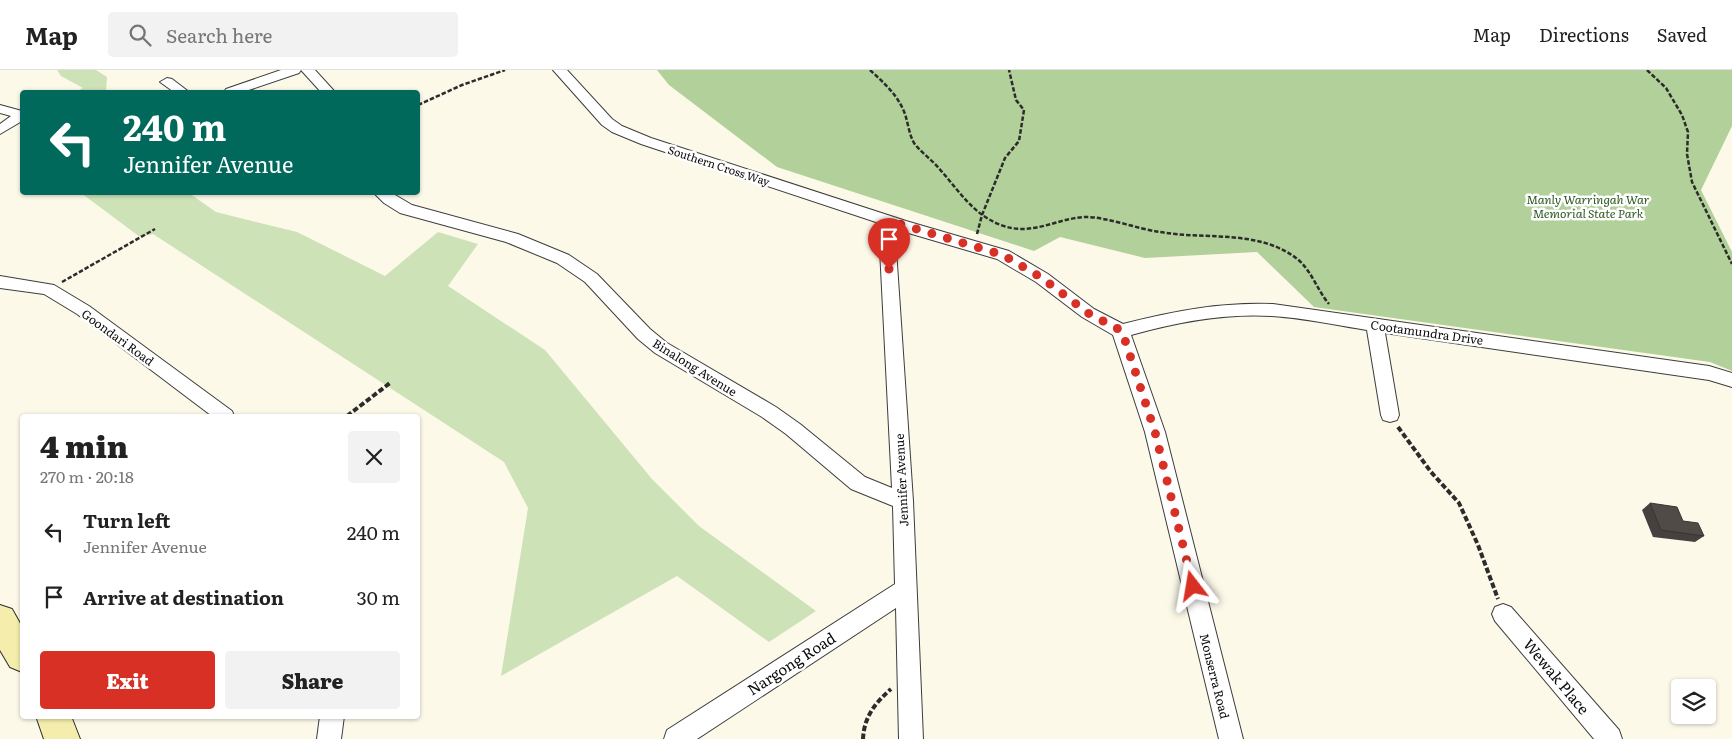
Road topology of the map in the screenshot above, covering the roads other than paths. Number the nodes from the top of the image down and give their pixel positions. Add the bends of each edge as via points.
1 (294, 70) edge
2 (308, 70) edge
3 (560, 70) edge
4 (167, 82) dead end
5 (179, 90) edge
6 (237, 90) edge
7 (326, 90) edge
8 (0, 109) edge
9 (20, 114) edge
10 (20, 116) edge
11 (0, 130) edge
12 (383, 195) edge
13 (900, 224) junction
14 (0, 282) edge
15 (1375, 324) junction
16 (1122, 331) junction
17 (1732, 380) edge
18 (222, 414) edge
19 (1390, 414) road end
20 (903, 501) junction
21 (906, 588) junction
22 (1503, 614) road end
23 (0, 620) edge
24 (20, 653) edge
25 (54, 719) edge
26 (332, 719) edge
27 (62, 739) edge
28 (330, 739) edge
29 (676, 739) edge
30 (911, 739) edge
31 (1231, 739) edge
32 (1610, 739) edge

1 - 6 street
2 - 7 street
3 - 13 street, Southern Cross Way via 607,122 632,136
4 - 5 street
8 - 9 street
10 - 11 street
12 - 20 street, Binalong Avenue via 406,209 512,238 563,259 591,278 661,348 769,412 858,482
13 - 16 street via 1003,255 1042,278 1088,313
13 - 20 street, Jennifer Avenue via 888,249
14 - 18 street, Goondari Road via 48,289 83,310
15 - 16 street, Cootamundra Drive via 1243,309 1163,319
15 - 17 street, Cootamundra Drive via 1709,373
15 - 19 street
16 - 31 street, Monserra Road via 1155,432
20 - 21 street, Jennifer Avenue
21 - 29 street, Nargong Road
21 - 30 street, Jennifer Avenue
22 - 32 street, Wewak Place
23 - 24 main road
25 - 27 main road
26 - 28 street

